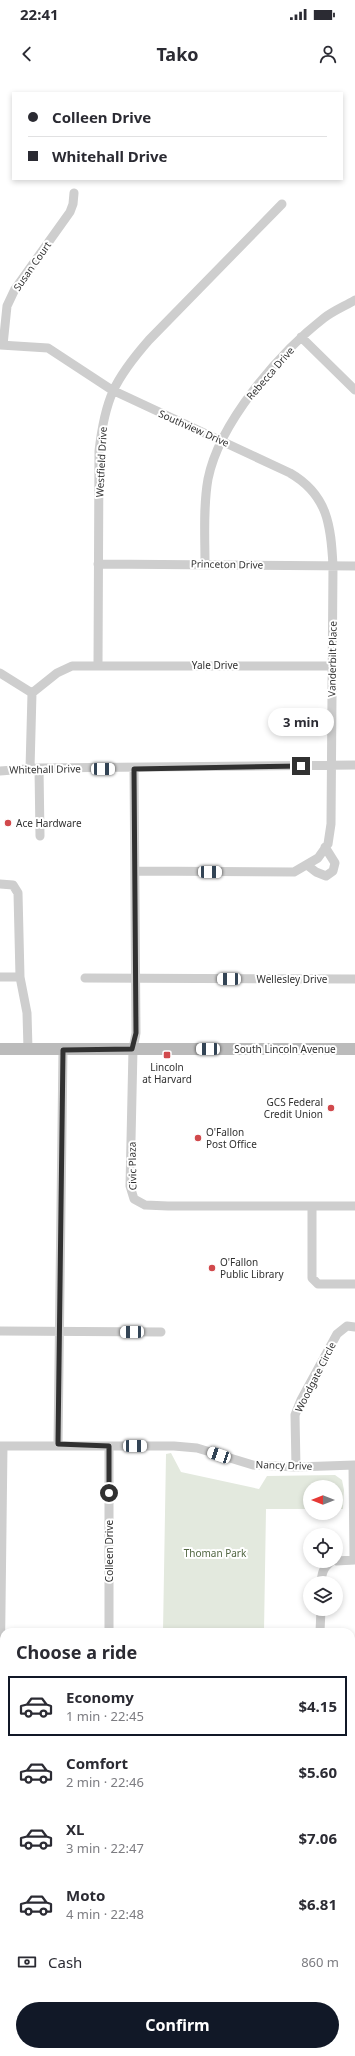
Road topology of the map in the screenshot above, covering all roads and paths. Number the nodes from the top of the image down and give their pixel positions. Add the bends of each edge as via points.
1 (74, 193) dead end
2 (282, 204) dead end
3 (355, 300) edge
4 (301, 337) junction
5 (1, 345) edge
6 (112, 390) junction
7 (355, 390) edge
8 (221, 440) junction
9 (98, 564) junction
10 (205, 564) junction
11 (333, 566) junction
12 (355, 566) edge
13 (98, 665) junction
14 (332, 666) junction
15 (0, 674) edge
16 (32, 693) junction
17 (331, 765) junction
18 (355, 765) edge
19 (35, 768) junction
20 (134, 769) junction
21 (0, 770) edge
22 (40, 836) dead end
23 (325, 847) junction
24 (307, 865) junction
25 (136, 871) junction
26 (0, 884) edge
27 (0, 977) edge
28 (20, 977) junction
29 (85, 978) dead end
30 (134, 978) junction
31 (355, 979) edge
32 (28, 1049) junction
33 (132, 1049) junction
34 (355, 1049) edge
35 (0, 1050) edge
36 (63, 1050) junction
37 (312, 1206) junction
38 (355, 1206) edge
39 (355, 1284) edge
40 (355, 1327) edge
41 (0, 1330) edge
42 (59, 1332) junction
43 (160, 1332) dead end
44 (58, 1444) junction
45 (1, 1446) edge
46 (109, 1446) junction
47 (354, 1465) edge
48 (296, 1467) junction
49 (355, 1560) edge
50 (343, 1561) edge
51 (321, 1616) edge
52 (0, 1628) edge
53 (109, 1628) edge
54 (320, 1628) edge

1 - 5 street, Susan Court via 70,212 15,289 7,306
2 - 6 street, Westfield Drive via 149,340 130,362
3 - 4 street, Rebecca Drive via 325,317
4 - 7 street
4 - 8 street, Rebecca Drive via 246,398
5 - 6 street, Southview Drive via 48,348
6 - 8 street, Southview Drive
6 - 9 street, Westfield Drive via 103,419 99,451
8 - 10 street, Rebecca Drive via 208,477
8 - 11 street, Southview Drive via 290,473 310,487 327,517 332,540
9 - 10 street, Princeton Drive
9 - 13 street, Westfield Drive
10 - 11 street, Princeton Drive
11 - 12 street, Princeton Drive
11 - 14 street, Vanderbilt Place
13 - 14 street, Yale Drive
13 - 16 street via 72,666 64,669 43,682
14 - 17 street, Vanderbilt Place
15 - 16 street
16 - 19 street
17 - 18 street, Whitehall Drive
17 - 20 street, Whitehall Drive
17 - 23 street, Vanderbilt Place via 331,824 328,844
19 - 20 street, Whitehall Drive
19 - 21 street, Whitehall Drive
19 - 22 street
20 - 25 street
23 - 24 street, Vanderbilt Place via 318,858
23 - 24 street via 335,863 333,872 326,876
24 - 25 street, Vanderbilt Place via 294,872 285,873
25 - 30 street
26 - 28 street via 13,885 18,893
27 - 28 street
28 - 32 street via 27,1013
29 - 30 street, Wellesley Drive
30 - 31 street, Wellesley Drive
30 - 33 street via 136,1033
32 - 35 main road, South Lincoln Avenue
32 - 36 main road, South Lincoln Avenue
33 - 34 main road, South Lincoln Avenue
33 - 36 main road, South Lincoln Avenue
33 - 37 street, Civic Plaza via 130,1186 138,1203 152,1206
36 - 42 street
37 - 38 street
37 - 39 street via 312,1278 318,1284
40 - 48 street, Woodgate Circle via 347,1326 337,1334 301,1400 295,1415
41 - 42 street
42 - 43 street
42 - 44 street
44 - 45 street, Nancy Drive
44 - 46 street, Nancy Drive
45 - 52 street
46 - 48 street, Nancy Drive via 197,1448 253,1465
46 - 53 street, Colleen Drive
47 - 48 street, Nancy Drive
47 - 49 street
49 - 50 street
51 - 54 street

